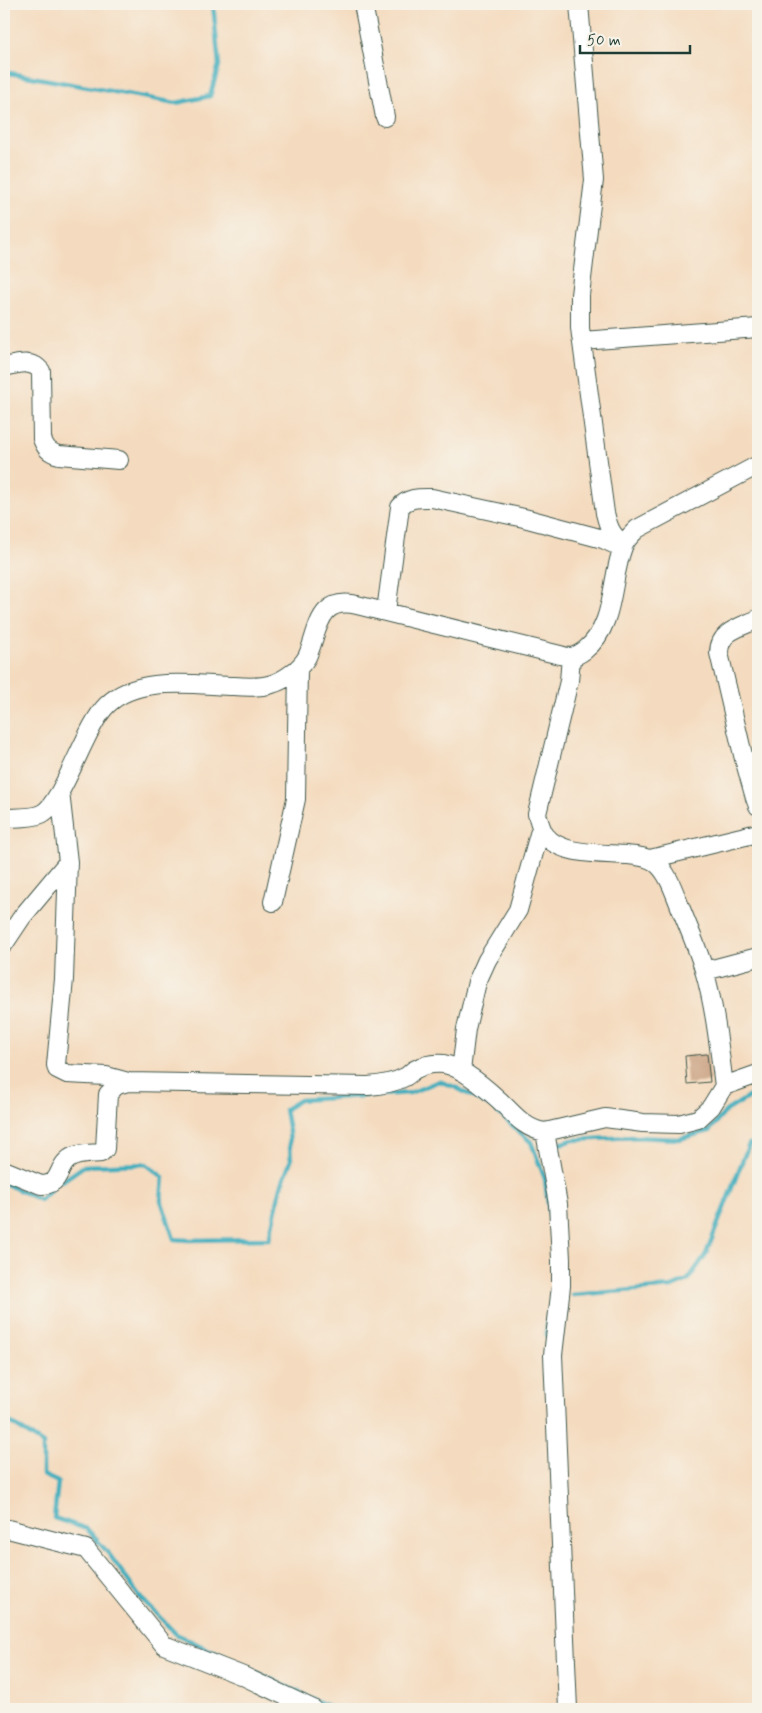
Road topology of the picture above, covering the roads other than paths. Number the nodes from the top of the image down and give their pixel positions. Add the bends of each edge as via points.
1 (362, 4) edge
2 (579, 4) edge
3 (385, 116) dead end
4 (758, 328) edge
5 (582, 342) junction
6 (4, 367) edge
7 (119, 460) dead end
8 (758, 465) edge
9 (623, 547) junction
10 (386, 611) junction
11 (758, 619) edge
12 (571, 657) junction
13 (298, 668) junction
14 (60, 792) junction
15 (758, 806) edge
16 (4, 818) edge
17 (541, 827) junction
18 (758, 833) edge
19 (650, 859) junction
20 (68, 862) junction
21 (273, 902) dead end
22 (4, 944) edge
23 (758, 957) edge
24 (705, 971) junction
25 (461, 1071) junction
26 (758, 1074) edge
27 (128, 1082) junction
28 (724, 1086) junction
29 (545, 1132) junction
30 (4, 1170) edge
31 (4, 1528) edge
32 (313, 1709) edge
33 (568, 1709) edge

1 - 3 street
2 - 5 street via 594,180 580,295
4 - 5 street
5 - 9 street via 605,513 613,536
6 - 7 street via 30,364 41,371 42,439 50,453
8 - 9 street via 637,529
9 - 10 street via 524,518 432,498 407,500 400,507
9 - 12 street via 603,627 588,647
10 - 12 street
10 - 13 street via 348,603 328,609 317,624 306,657
11 - 15 street via 724,635 719,653
12 - 17 street via 570,681 538,814
13 - 14 street via 286,678 251,687 158,684 144,685 124,693 97,717
13 - 21 street via 296,799
14 - 16 street via 46,812 40,815
14 - 20 street
17 - 19 street via 545,836 561,848
17 - 25 street via 518,910 477,982 466,1028
18 - 19 street
19 - 24 street via 663,872 675,895
20 - 22 street
20 - 27 street via 64,979 56,1065 67,1074 106,1076
23 - 24 street
24 - 28 street via 714,1010
25 - 27 street via 444,1064 428,1064 388,1084 368,1086
25 - 29 street via 497,1098 521,1122
26 - 28 street
27 - 30 street via 117,1085 108,1094 105,1149 102,1153 71,1157 56,1180 48,1185
28 - 29 street via 698,1119 679,1124 606,1118
29 - 33 street via 558,1204 560,1250 561,1286 553,1355
31 - 32 street via 86,1549 164,1645 243,1676

